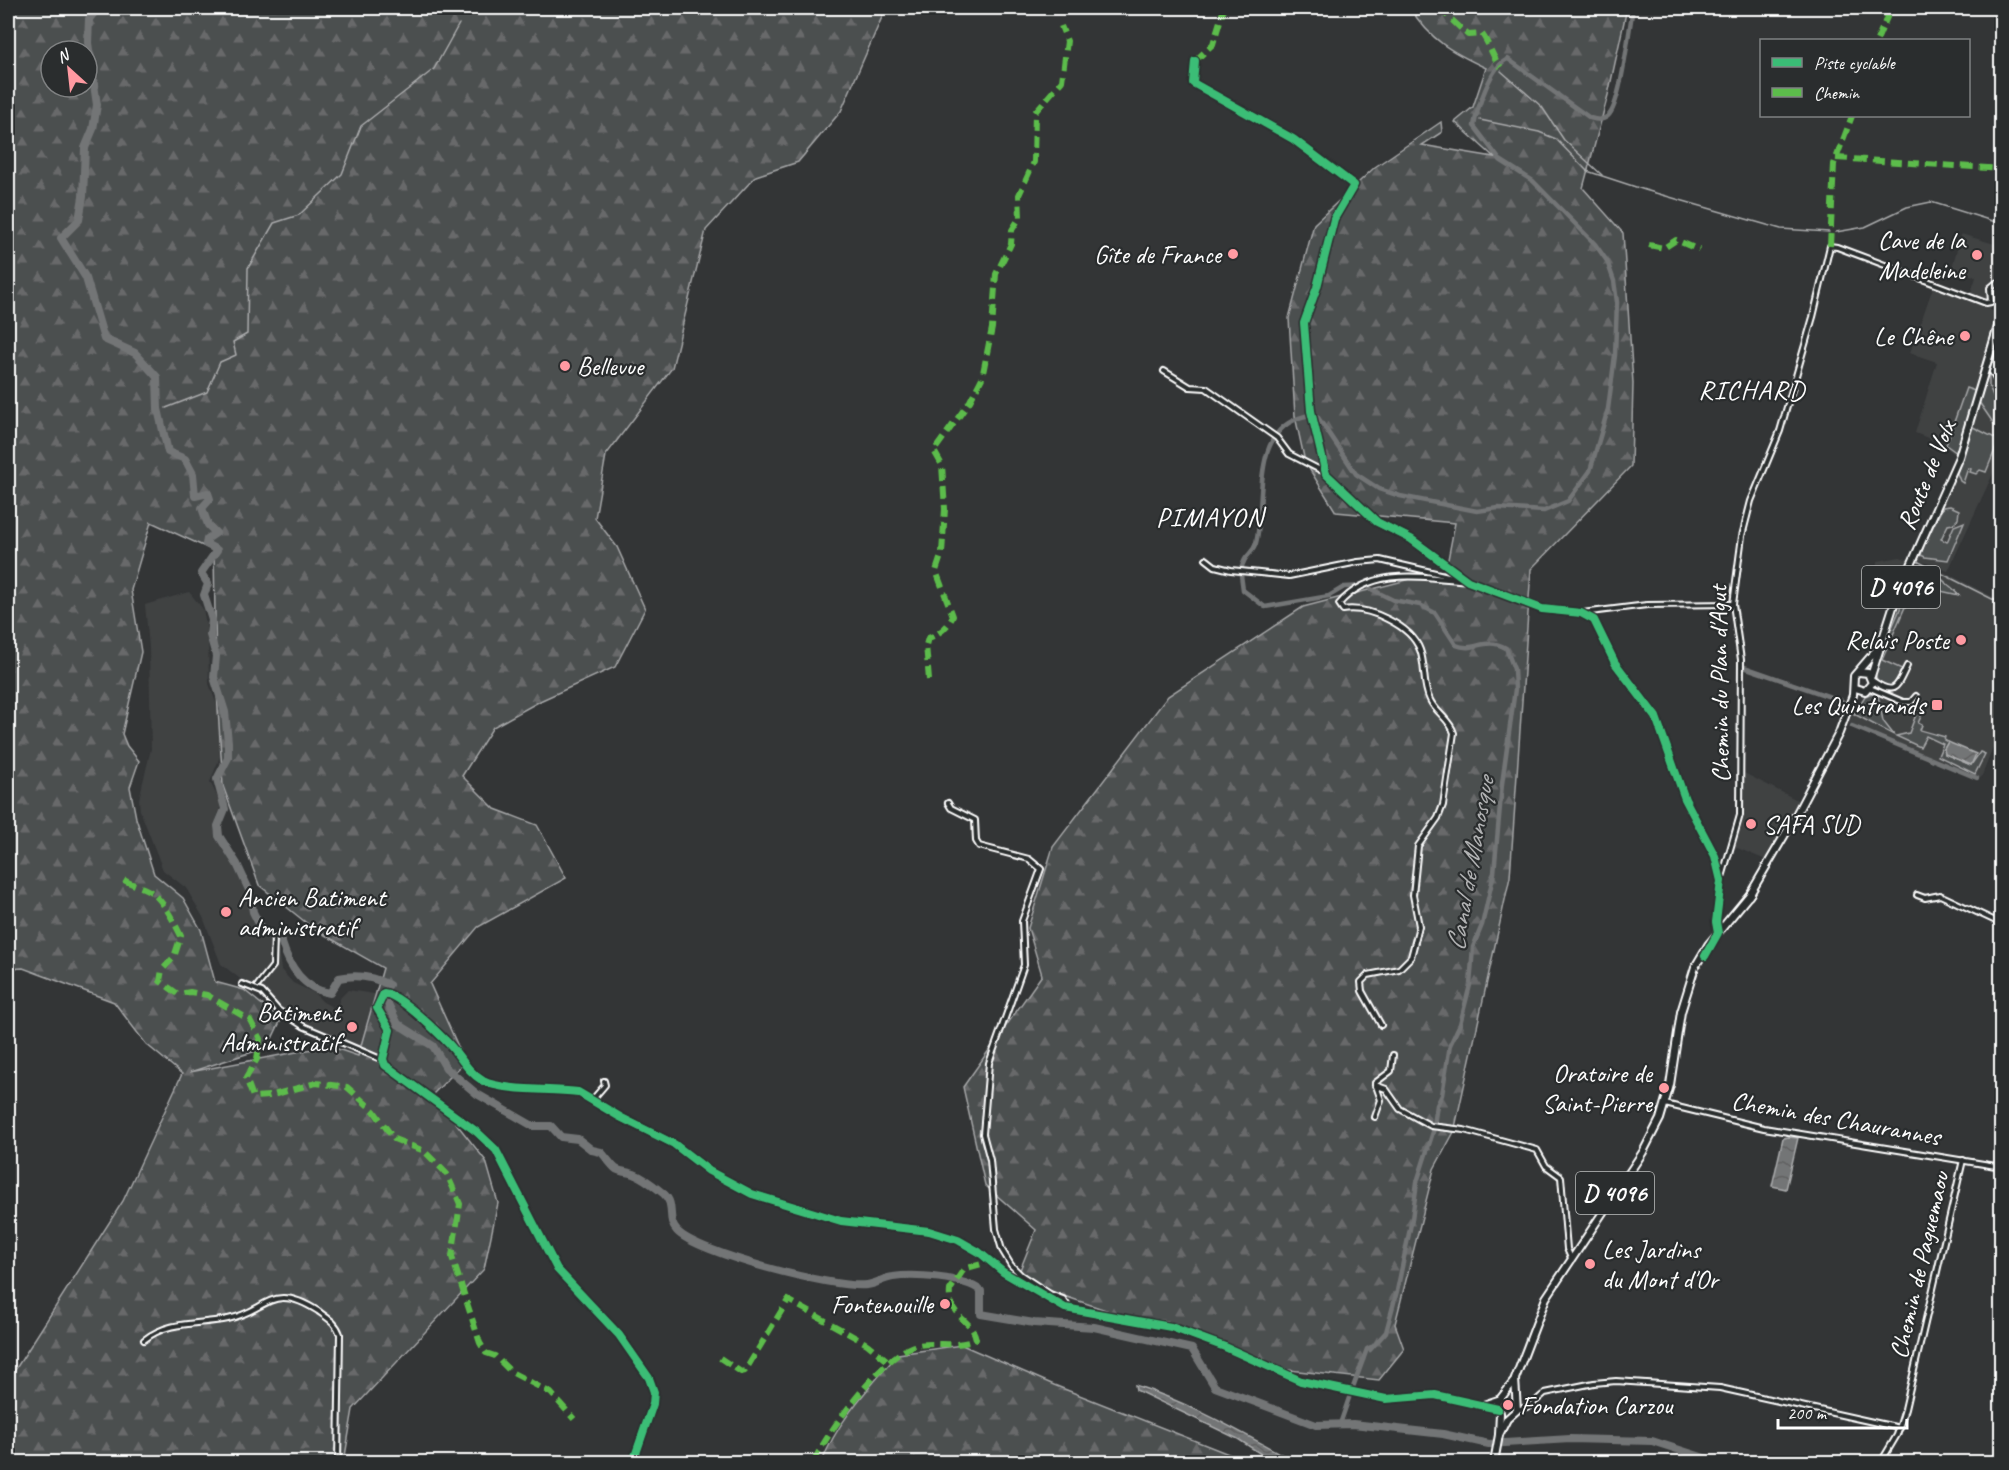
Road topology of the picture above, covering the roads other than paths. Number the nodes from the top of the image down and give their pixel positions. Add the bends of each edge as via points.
1 (1195, 61) dead end
2 (2000, 283) edge
3 (2001, 313) edge
4 (2001, 341) edge
5 (1165, 372) dead end
6 (1996, 379) dead end
7 (1326, 474) junction
8 (1206, 559) dead end
9 (1468, 581) junction
10 (1733, 604) junction
11 (1581, 613) junction
12 (1878, 648) junction
13 (1907, 666) dead end
14 (1859, 672) junction
15 (1871, 681) junction
16 (1855, 688) junction
17 (1863, 691) junction
18 (1916, 696) dead end
19 (1847, 714) junction
20 (948, 803) dead end
21 (1721, 881) junction
22 (1751, 893) junction
23 (1917, 895) dead end
24 (2001, 924) edge
25 (1718, 932) junction
26 (274, 936) dead end
27 (1705, 956) junction
28 (242, 984) dead end
29 (258, 986) dead end
30 (1686, 995) junction
31 (1380, 1025) dead end
32 (1394, 1054) dead end
33 (383, 1060) junction
34 (604, 1081) dead end
35 (1375, 1084) junction
36 (593, 1099) junction
37 (1665, 1104) junction
38 (1375, 1117) dead end
39 (1964, 1160) junction
40 (2001, 1167) edge
41 (1571, 1258) junction
42 (1071, 1310) junction
43 (144, 1340) dead end
44 (1515, 1379) junction
45 (1502, 1396) junction
46 (1516, 1400) junction
47 (1482, 1404) junction
48 (1528, 1406) junction
49 (1517, 1410) junction
50 (1499, 1411) junction
51 (1511, 1415) junction
52 (1900, 1428) junction
53 (1499, 1435) junction
54 (1494, 1460) edge
55 (338, 1462) edge
56 (633, 1462) edge
57 (1881, 1462) edge

1 - 7 street via 1191,79 1194,84 1293,139 1354,185 1334,219 1304,323 1311,413
2 - 10 street, Chemin du Plan d'Agut via 1990,288 1991,302 1986,303 1830,246 1814,317 1780,431 1751,501
3 - 12 main road, Route de Volx / D 4096 via 1959,456
4 - 6 street via 1992,372
5 - 7 street via 1190,387 1206,388 1275,437 1289,454
7 - 9 street via 1377,522 1411,539
8 - 9 street via 1215,566 1238,572 1289,576 1380,560
9 - 11 street via 1542,609
9 - 31 street via 1412,575 1376,579 1364,583 1340,602 1340,609 1370,612 1411,636 1420,651 1429,699 1454,733 1443,805 1418,846 1413,895 1419,926 1411,957 1399,969 1368,975 1360,982
10 - 11 street via 1647,605
10 - 21 street, Chemin du Plan d'Agut via 1741,660 1740,815
11 - 21 street via 1596,623 1615,663 1656,717 1685,799 1715,856
12 - 14 main road, Route de Volx / D 4096
12 - 15 main road, Route de Volx / D 4096
13 - 15 street via 1892,689 1886,690
14 - 15 main road via 1865,672
14 - 16 main road via 1853,679
15 - 17 main road
15 - 18 street via 1903,702 1913,701
16 - 17 main road
16 - 19 main road, D 4096
17 - 19 main road, D 4096
19 - 22 main road, D 4096
20 - 42 street via 975,820 979,846 1029,859 1041,869 1022,921 1024,965 989,1063 983,1134 1002,1250 1014,1269 1063,1299
21 - 25 street
22 - 25 main road, D 4096
22 - 27 main road, D 4096
23 - 24 street via 1940,895
25 - 27 street
25 - 30 main road, D 4096 via 1695,967
26 - 29 street via 273,966
27 - 30 main road, D 4096
28 - 33 street via 262,992 278,1010 303,1026
30 - 37 main road, D 4096
32 - 35 street via 1391,1071
33 - 36 street via 390,1032 377,1010 384,993 395,997 446,1041 465,1066 485,1082 578,1092
33 - 56 street via 389,1070 496,1149 557,1269 619,1335 649,1378 653,1404
34 - 36 street
35 - 38 street via 1380,1100
35 - 41 street via 1386,1089 1400,1109 1433,1127 1464,1130 1537,1150 1546,1166 1561,1177
36 - 42 street via 752,1194 841,1221 929,1231 958,1240 1018,1282
37 - 39 street, Chemin des Chaurannes via 1764,1128
37 - 41 main road, D 4096 via 1643,1152
39 - 40 street, Chemin des Chaurannes
39 - 52 street, Chemin de Paguemaou
41 - 44 main road, D 4096 via 1543,1304
42 - 47 street via 1171,1327 1301,1381 1386,1399 1432,1395
43 - 55 street via 169,1326 239,1316 273,1299 294,1299 312,1308 335,1324 340,1334
44 - 45 main road, D 4096
44 - 46 main road, D 4096
45 - 46 main road
45 - 47 street
45 - 50 main road
46 - 48 street
46 - 49 main road
47 - 50 street
48 - 49 street
48 - 52 street via 1548,1392 1600,1382 1626,1382 1720,1388
49 - 51 main road
50 - 51 main road
50 - 53 main road
51 - 53 main road
52 - 57 street, Chemin de Paguemaou
53 - 54 main road

